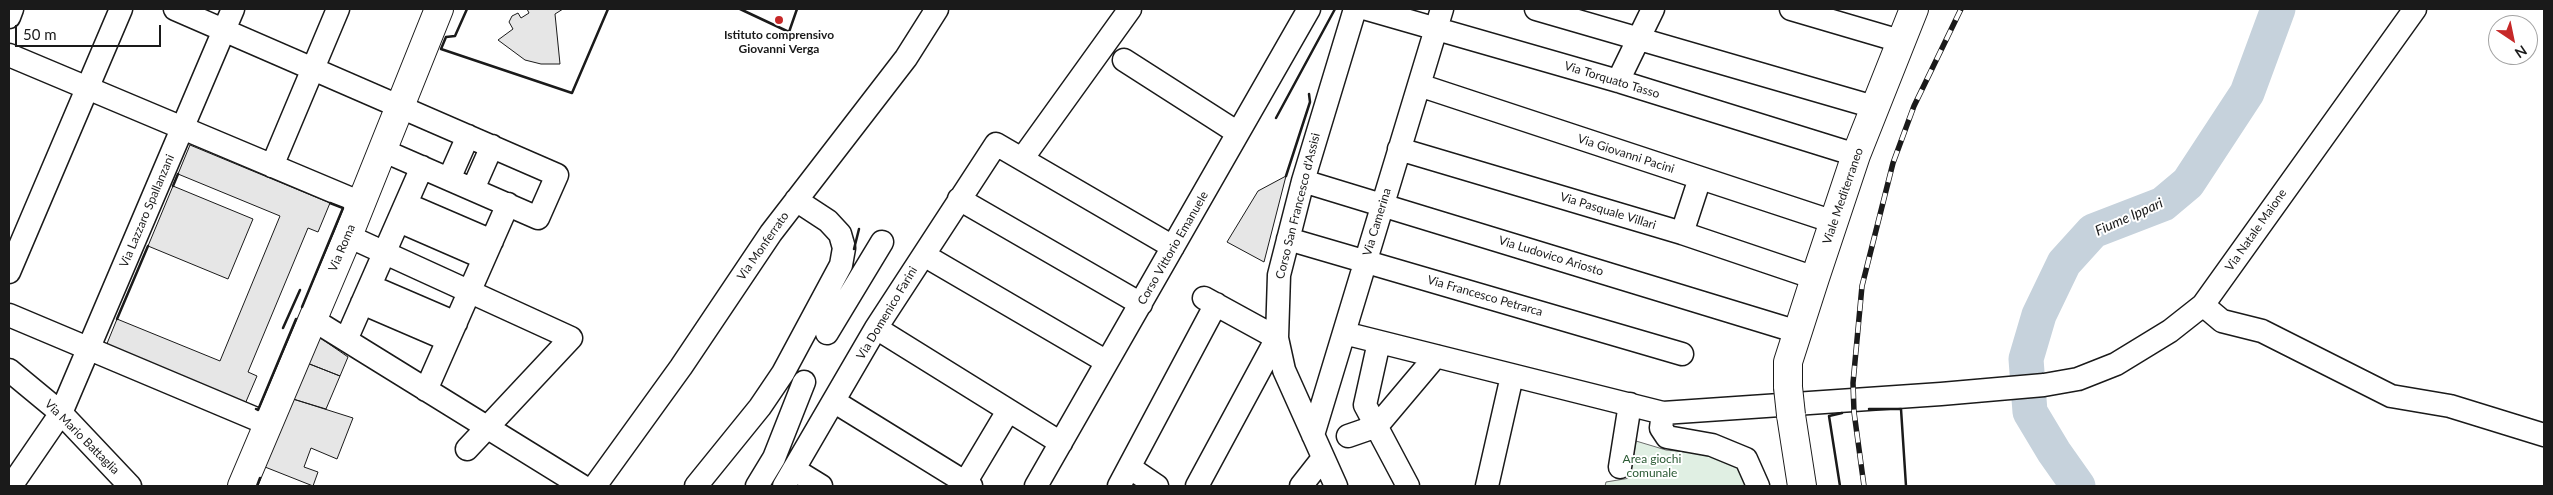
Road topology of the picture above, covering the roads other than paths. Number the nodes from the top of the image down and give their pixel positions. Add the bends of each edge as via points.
1 (12, 9) edge
2 (121, 9) edge
3 (175, 9) edge
4 (233, 9) edge
5 (338, 9) edge
6 (439, 9) edge
7 (937, 9) edge
8 (1130, 9) edge
9 (1309, 9) edge
10 (1355, 9) edge
11 (1367, 9) edge
12 (1536, 9) edge
13 (1653, 9) edge
14 (1792, 9) edge
15 (1914, 9) edge
16 (2414, 9) edge
17 (9, 17) edge
18 (1439, 19) edge
19 (224, 30) junction
20 (1639, 37) junction
21 (1900, 41) junction
22 (9, 55) edge
23 (1124, 60) dead end
24 (313, 67) junction
25 (1618, 81) junction
26 (1419, 85) junction
27 (87, 88) junction
28 (400, 106) junction
29 (1874, 107) junction
30 (182, 128) junction
31 (1238, 133) junction
32 (468, 136) junction
33 (492, 146) junction
34 (1399, 148) junction
35 (382, 150) junction
36 (1856, 155) junction
37 (1022, 159) junction
38 (272, 166) junction
39 (422, 167) junction
40 (449, 178) junction
41 (1700, 178) junction
42 (1303, 181) junction
43 (473, 189) junction
44 (960, 199) junction
45 (796, 200) junction
46 (361, 203) junction
47 (508, 204) junction
48 (1382, 204) junction
49 (402, 212) junction
50 (1834, 222) junction
51 (1682, 233) junction
52 (348, 236) junction
53 (1288, 239) junction
54 (882, 242) dead end
55 (1173, 246) junction
56 (488, 250) junction
57 (384, 252) junction
58 (934, 261) dead end
59 (1365, 261) junction
60 (9, 272) edge
61 (1815, 278) junction
62 (470, 291) junction
63 (366, 294) junction
64 (1140, 304) junction
65 (2203, 305) junction
66 (9, 315) edge
67 (312, 320) junction
68 (876, 328) junction
69 (452, 332) junction
70 (1798, 332) junction
71 (827, 333) dead end
72 (1344, 333) junction
73 (1277, 338) junction
74 (346, 340) junction
75 (1379, 342) junction
76 (88, 349) junction
77 (1682, 354) dead end
78 (1436, 356) junction
79 (1107, 362) junction
80 (9, 370) edge
81 (1512, 376) junction
82 (804, 382) dead end
83 (426, 390) junction
84 (835, 402) junction
85 (1630, 404) junction
86 (1008, 411) junction
87 (61, 413) junction
88 (1663, 413) junction
89 (268, 424) junction
90 (1377, 426) junction
91 (487, 427) junction
92 (2544, 435) edge
93 (1313, 436) junction
94 (1348, 436) dead end
95 (1061, 443) junction
96 (467, 449) dead end
97 (1323, 458) junction
98 (1620, 467) dead end
99 (1124, 477) edge
100 (789, 478) edge
101 (968, 485) edge
102 (11, 486) edge
103 (130, 486) edge
104 (242, 486) edge
105 (582, 486) edge
106 (595, 486) edge
107 (696, 486) edge
108 (757, 486) edge
109 (821, 486) edge
110 (1036, 486) edge
111 (1158, 486) edge
112 (1197, 486) edge
113 (1301, 486) edge
114 (1336, 486) edge
115 (1408, 486) edge
116 (1487, 486) edge
117 (1758, 486) edge
118 (1802, 486) edge

1 - 17 street
2 - 27 street
3 - 19 street
4 - 19 street, Via Lazzaro Spallanzani
5 - 24 street
6 - 28 main road, Via Roma
7 - 45 street, Via Monferrato via 906,58
8 - 37 street
9 - 31 street, Corso Vittorio Emanuele
10 - 42 street, Corso San Francesco d'Assisi
11 - 18 street, Via Torquato Tasso
12 - 20 street
13 - 20 street
14 - 21 street
15 - 21 main road, Viale Mediterraneo
16 - 65 street, Via Natale Maione
18 - 25 street, Via Torquato Tasso
18 - 26 street, Via Camerina
19 - 24 street
19 - 30 street, Via Lazzaro Spallanzani
20 - 25 street
20 - 29 street
21 - 29 main road, Viale Mediterraneo
22 - 27 street
23 - 31 street
24 - 28 street
24 - 38 street
25 - 36 street, Via Torquato Tasso
26 - 34 street, Via Camerina
26 - 41 street, Via Giovanni Pacini
27 - 30 street
27 - 60 street
28 - 32 street
28 - 35 main road, Via Roma
29 - 36 main road, Viale Mediterraneo
30 - 38 street
30 - 76 street, Via Lazzaro Spallanzani
31 - 55 street, Corso Vittorio Emanuele
32 - 33 street
32 - 40 street
33 - 43 street
33 - 47 street via 557,175 538,218
34 - 48 street, Via Camerina
34 - 51 street, Via Pasquale Villari
35 - 39 street
35 - 46 main road, Via Roma
36 - 50 main road, Viale Mediterraneo
37 - 44 street, Via Domenico Farini via 996,144
37 - 55 street
38 - 46 street
39 - 40 street
39 - 49 street
40 - 43 street
41 - 50 street, Via Giovanni Pacini
41 - 51 street
42 - 48 street, Via Ludovico Ariosto
42 - 53 street, Corso San Francesco d'Assisi
43 - 47 street
44 - 64 street
44 - 68 street, Via Domenico Farini
45 - 106 street, Via Monferrato
45 - 107 street via 828,221 840,234 844,248 841,264 783,373 760,407
46 - 52 main road, Via Roma
47 - 56 street
48 - 59 street, Via Camerina
48 - 70 street, Via Ludovico Ariosto
49 - 56 street
49 - 57 street
50 - 61 main road, Viale Mediterraneo
51 - 61 street, Via Pasquale Villari
52 - 57 street
52 - 67 main road, Via Roma
53 - 59 street, Via Francesco Petrarca
53 - 73 street, Corso San Francesco d'Assisi via 1278,275
54 - 71 street
55 - 64 street, Corso Vittorio Emanuele
56 - 62 street
57 - 62 street
57 - 63 street
58 - 79 street
59 - 72 street, Via Camerina
59 - 77 street, Via Francesco Petrarca
61 - 70 main road, Viale Mediterraneo
62 - 69 street
62 - 91 street via 571,338
63 - 69 street
63 - 74 street
64 - 79 street, Corso Vittorio Emanuele
65 - 88 street, Via Natale Maione via 2170,331 2116,364 2078,379 1941,394
65 - 92 street via 2222,321 2262,331 2391,396 2450,406
66 - 76 street
67 - 74 street
67 - 89 main road, Via Roma
68 - 84 street, Via Domenico Farini
68 - 86 street
69 - 83 street
70 - 118 main road, Viale Mediterraneo, bridge via 1788,362 1788,387
72 - 75 street
72 - 93 street, Via Camerina
73 - 93 street, Corso San Francesco d'Assisi via 1284,370
73 - 99 street via 1210,301
73 - 112 street
74 - 83 street
75 - 78 street
75 - 90 street via 1365,405
76 - 87 street, Via Lazzaro Spallanzani
76 - 89 street
78 - 81 street
78 - 90 street
79 - 95 street, Corso Vittorio Emanuele
80 - 87 street, Via Mario Battaglia
81 - 85 street
81 - 116 street
82 - 108 street via 774,458
83 - 91 street
84 - 100 street, Via Domenico Farini
84 - 101 street
85 - 88 street
85 - 98 street
86 - 95 street
86 - 101 street
87 - 102 street, Via Lazzaro Spallanzani
87 - 103 street, Via Mario Battaglia
88 - 117 street via 1661,428 1667,437 1712,445 1746,459
89 - 104 main road, Via Roma
90 - 94 street
90 - 115 street
91 - 96 street
91 - 105 street
93 - 97 street, Corso San Francesco d'Assisi
95 - 110 street, Corso Vittorio Emanuele
97 - 113 street
97 - 114 street, Corso San Francesco d'Assisi
99 - 111 street
100 - 109 street

